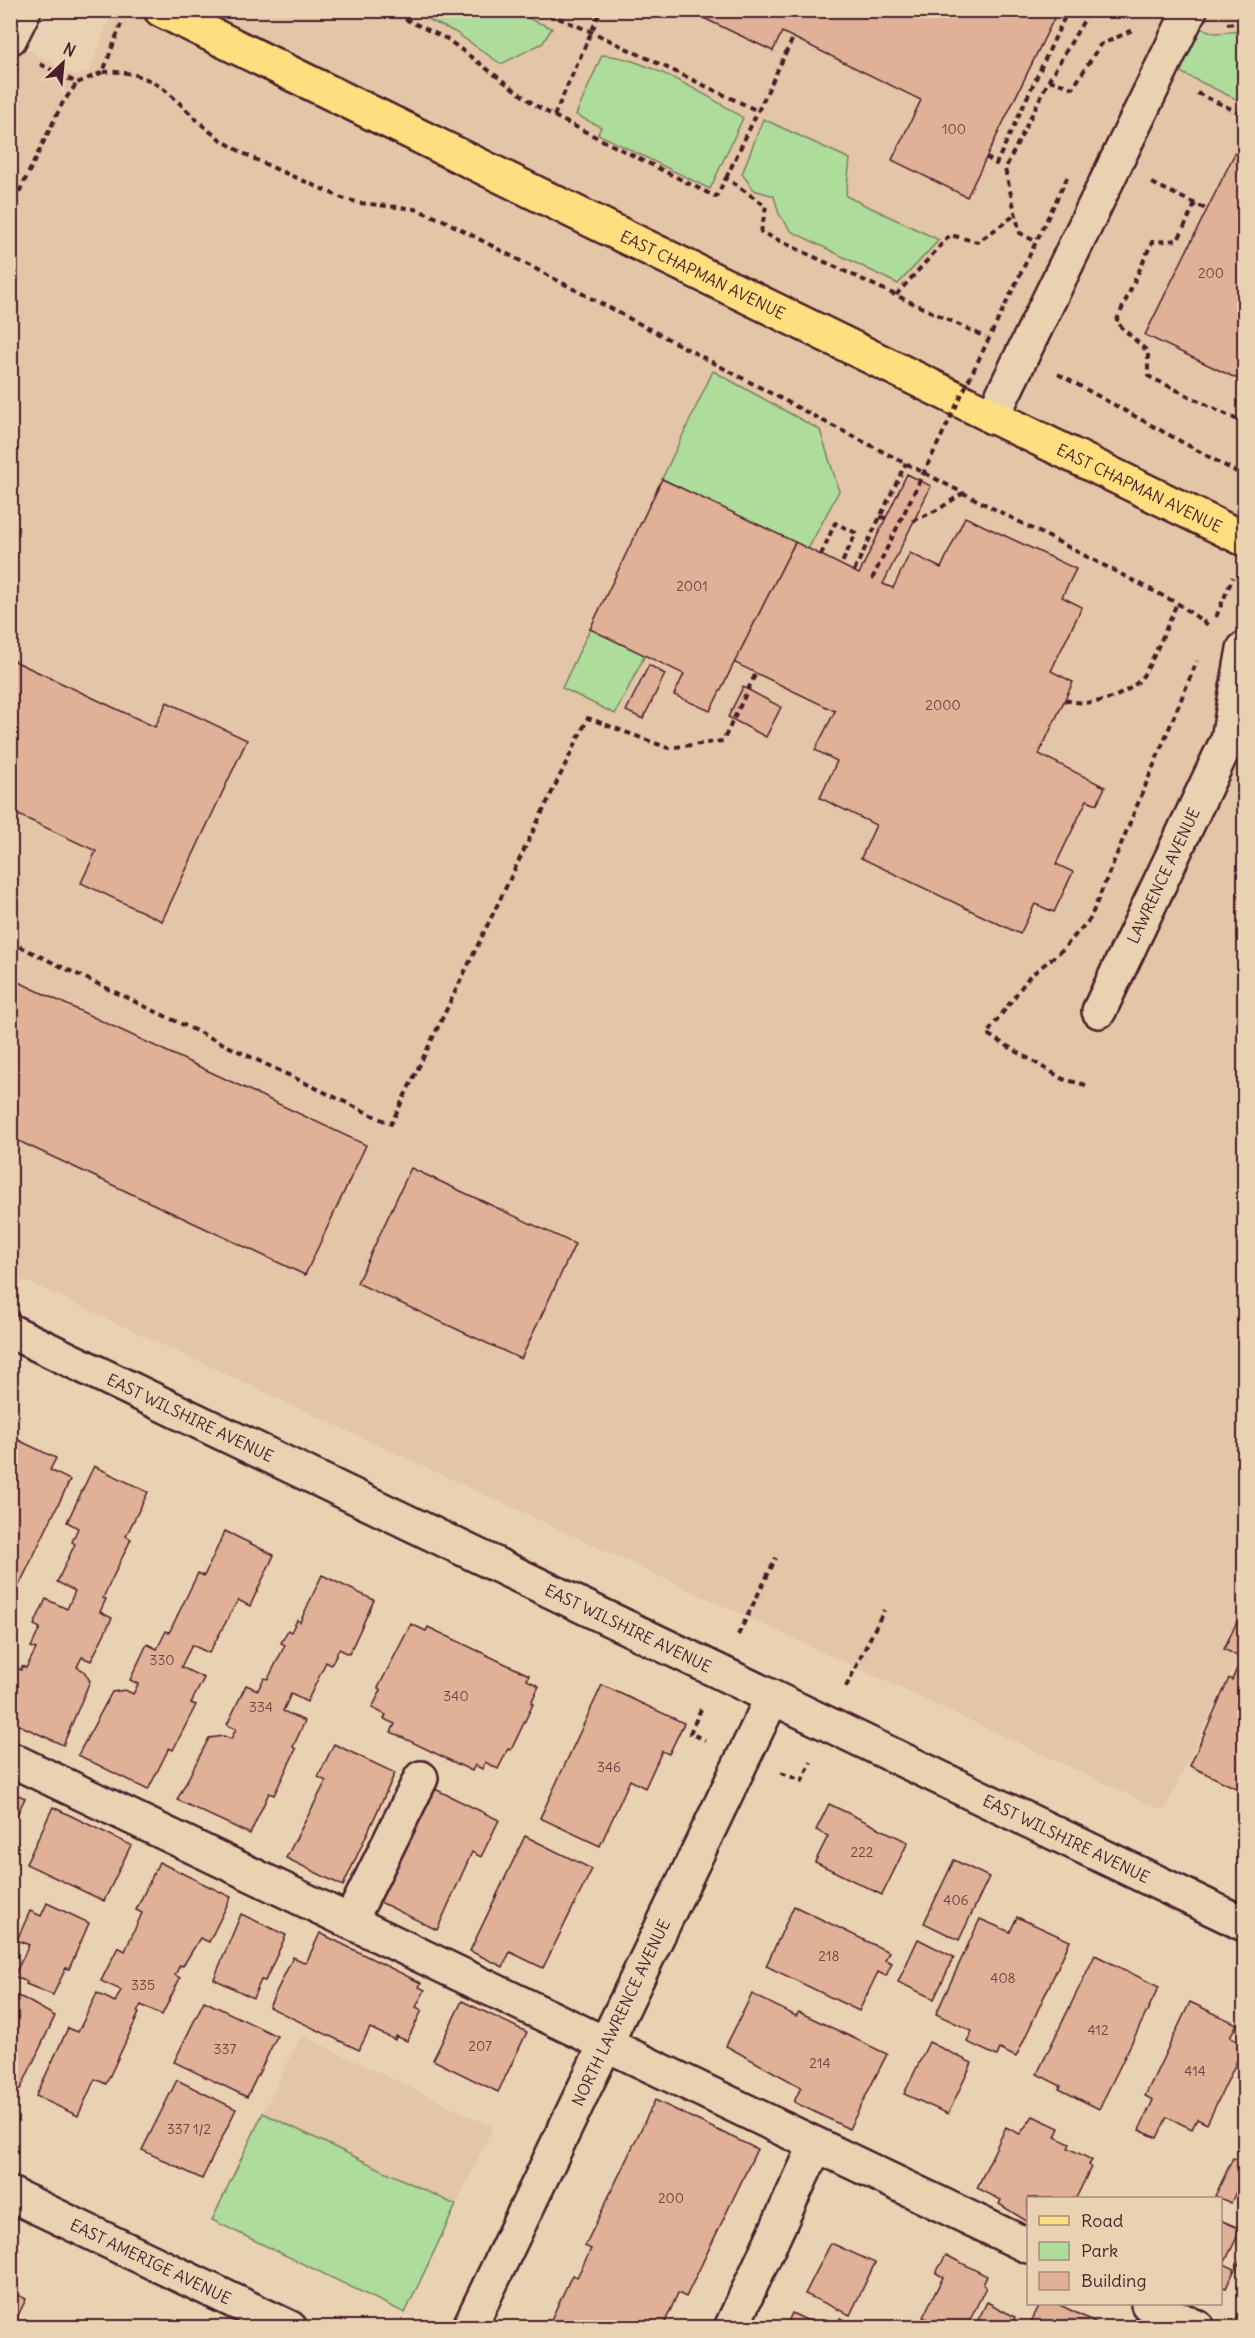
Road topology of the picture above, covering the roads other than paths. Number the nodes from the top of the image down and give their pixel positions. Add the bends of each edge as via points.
1 (24, 10) edge
2 (160, 10) edge
3 (1190, 10) edge
4 (10, 38) edge
5 (992, 417) junction
6 (1245, 539) edge
7 (1232, 640) edge
8 (1236, 731) edge
9 (1099, 1011) dead end
10 (10, 1331) edge
11 (772, 1698) junction
12 (10, 1759) edge
13 (421, 1779) dead end
14 (350, 1922) junction
15 (1245, 1924) edge
16 (605, 2043) junction
17 (816, 2145) junction
18 (10, 2194) edge
19 (1027, 2245) edge
20 (1150, 2305) edge
21 (290, 2328) edge
22 (470, 2328) edge
23 (731, 2328) edge
24 (1198, 2328) edge

1 - 4 street
2 - 5 main road, EAST CHAPMAN AVENUE
3 - 5 street
5 - 6 main road, EAST CHAPMAN AVENUE
7 - 8 street, LAWRENCE AVENUE
8 - 9 street, LAWRENCE AVENUE
10 - 11 street, EAST WILSHIRE AVENUE
11 - 15 street, EAST WILSHIRE AVENUE
11 - 16 street, NORTH LAWRENCE AVENUE
12 - 14 street
13 - 14 street
14 - 16 street
16 - 17 street
16 - 22 street, NORTH LAWRENCE AVENUE
17 - 19 street
17 - 23 street
18 - 21 street, EAST AMERIGE AVENUE
20 - 24 street

